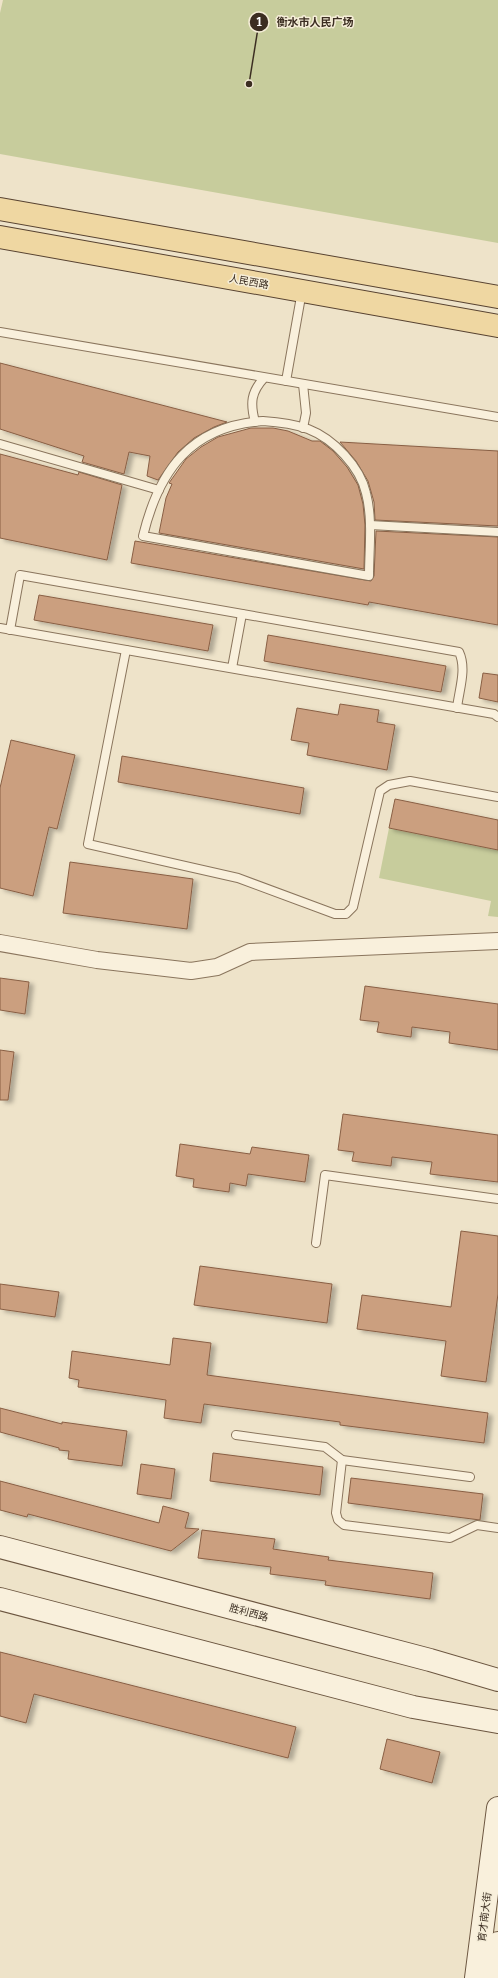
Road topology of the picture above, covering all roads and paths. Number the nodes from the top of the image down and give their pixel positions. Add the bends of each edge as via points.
1 (0, 209) edge
2 (0, 237) edge
3 (302, 290) junction
4 (498, 297) edge
5 (498, 326) edge
6 (0, 332) edge
7 (264, 378) junction
8 (286, 381) junction
9 (304, 384) junction
10 (498, 418) edge
11 (255, 422) junction
12 (303, 428) junction
13 (0, 444) edge
14 (158, 490) junction
15 (370, 525) junction
16 (498, 532) edge
17 (242, 614) junction
18 (0, 628) edge
19 (10, 630) junction
20 (126, 650) junction
21 (232, 668) junction
22 (457, 708) junction
23 (498, 717) edge
24 (498, 797) edge
25 (498, 941) edge
26 (0, 943) edge
27 (498, 1199) edge
28 (316, 1243) dead end
29 (236, 1435) dead end
30 (342, 1460) junction
31 (470, 1477) dead end
32 (498, 1528) edge
33 (0, 1547) edge
34 (0, 1599) edge
35 (498, 1680) edge
36 (498, 1722) edge
37 (498, 1808) edge
38 (498, 1943) edge
39 (476, 1978) edge
40 (494, 1978) edge

1 - 4 main road
2 - 3 main road, 人民西路
3 - 5 main road, 人民西路
3 - 8 lane
6 - 7 lane
7 - 8 lane
7 - 11 lane via 255,387 252,398
8 - 9 lane
9 - 10 lane
9 - 12 lane via 306,412
11 - 12 lane via 280,422
11 - 14 lane via 222,428 196,442 179,457
12 - 15 lane via 327,439 348,459 359,475 366,493
13 - 14 lane
14 - 15 lane via 149,509 143,536 369,576
15 - 16 lane
17 - 19 lane via 20,575
17 - 21 lane
17 - 22 lane via 459,652 463,668
18 - 19 lane
19 - 20 lane
20 - 21 lane
20 - 24 lane via 88,844 238,878 335,914 346,914 353,907 380,791 390,785 410,781
21 - 22 lane
22 - 23 lane via 494,714
25 - 26 street via 250,952 217,967 190,971 97,960
27 - 28 lane via 325,1176
29 - 30 lane via 325,1448
30 - 31 lane
30 - 32 lane via 336,1513 338,1520 344,1524 450,1538 477,1525
33 - 35 main road, 胜利西路
34 - 36 main road via 413,1707
37 - 39 main road, 育才南大街
38 - 40 main road, 育才南大街

